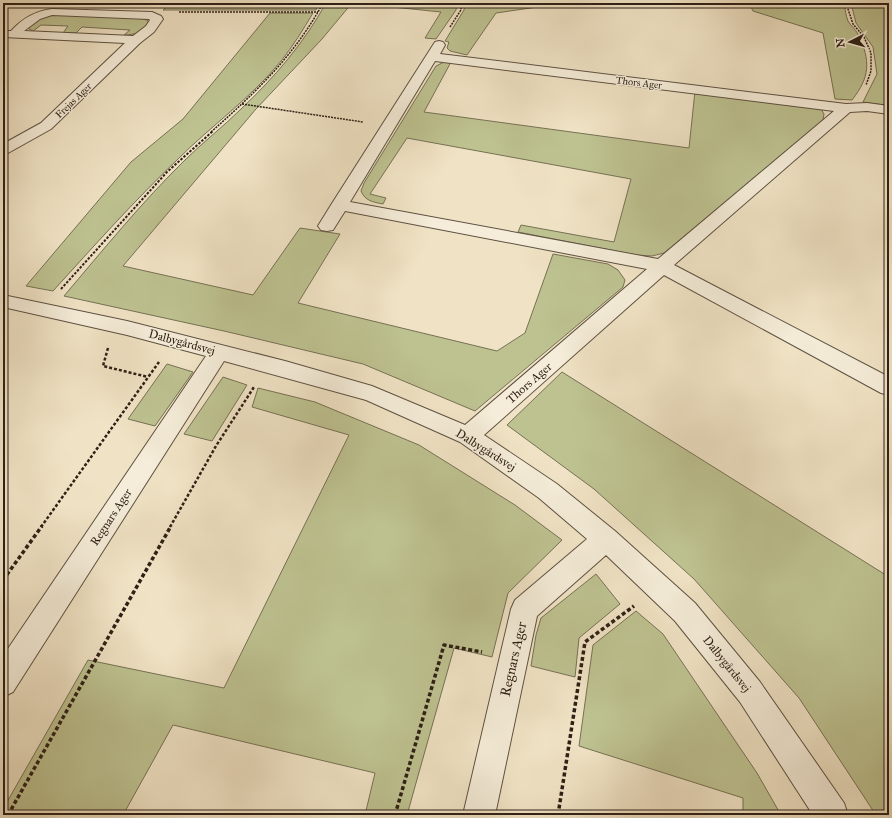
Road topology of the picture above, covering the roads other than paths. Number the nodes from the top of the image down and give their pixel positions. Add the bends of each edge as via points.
1 (9, 34) edge
2 (136, 40) junction
3 (440, 43) road end
4 (432, 57) junction
5 (846, 108) junction
6 (889, 110) edge
7 (3, 150) edge
8 (339, 205) junction
9 (327, 226) dead end
10 (662, 266) junction
11 (3, 302) edge
12 (219, 352) junction
13 (889, 387) edge
14 (468, 436) junction
15 (606, 538) junction
16 (3, 682) edge
17 (479, 815) edge
18 (832, 815) edge

1 - 2 street, Frejas Ager
1 - 2 street, Frejas Ager via 30,18 42,13 152,16 157,19 150,29
2 - 7 street, Frejas Ager via 46,126
3 - 4 street
4 - 5 street, Thors Ager
4 - 8 street
5 - 6 street, Thors Ager
5 - 10 street, Thors Ager
8 - 9 street
8 - 10 street
10 - 13 street
10 - 14 street, Thors Ager
11 - 12 street, Dalbygårdsvej via 127,328
12 - 14 street, Dalbygårdsvej via 372,394
12 - 16 street, Regnars Ager
14 - 15 street, Dalbygårdsvej via 548,491
15 - 17 street, Regnars Ager via 524,609
15 - 18 street, Dalbygårdsvej via 686,612 750,692

